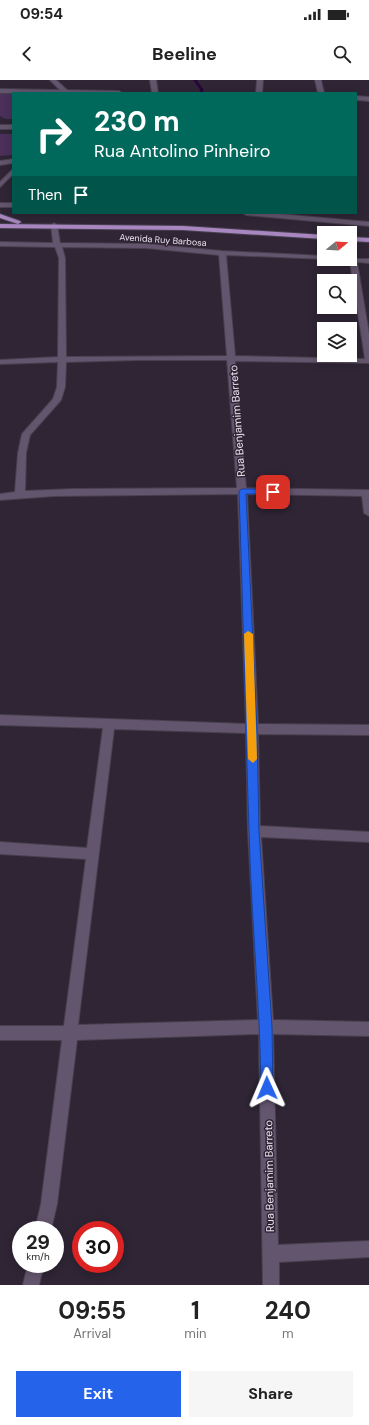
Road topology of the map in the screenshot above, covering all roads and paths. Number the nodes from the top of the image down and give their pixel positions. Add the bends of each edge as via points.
1 (53, 80) edge
2 (153, 80) edge
3 (260, 80) edge
4 (318, 80) edge
5 (0, 90) edge
6 (65, 92) joint
7 (155, 92) edge
8 (259, 92) edge
9 (321, 92) edge
10 (357, 98) edge
11 (369, 99) edge
12 (1, 127) edge
13 (12, 127) edge
14 (12, 161) edge
15 (0, 163) edge
16 (12, 171) edge
17 (0, 185) edge
18 (12, 204) edge
19 (0, 205) edge
20 (258, 214) edge
21 (341, 214) edge
22 (0, 216) edge
23 (342, 221) junction
24 (369, 224) edge
25 (32, 225) junction
26 (54, 225) junction
27 (0, 226) edge
28 (317, 237) edge
29 (357, 239) edge
30 (369, 240) edge
31 (0, 244) edge
32 (58, 244) junction
33 (222, 253) junction
34 (317, 258) edge
35 (357, 260) edge
36 (369, 261) edge
37 (354, 266) edge
38 (232, 358) junction
39 (369, 358) edge
40 (62, 359) junction
41 (369, 361) edge
42 (0, 362) edge
43 (242, 491) junction
44 (367, 493) edge
45 (20, 494) junction
46 (0, 498) edge
47 (369, 513) edge
48 (0, 720) edge
49 (109, 724) junction
50 (252, 729) junction
51 (369, 730) edge
52 (254, 831) junction
53 (369, 837) edge
54 (0, 848) edge
55 (93, 854) junction
56 (266, 1027) junction
57 (369, 1029) edge
58 (0, 1033) edge
59 (71, 1033) junction
60 (45, 1221) edge
61 (369, 1249) edge
62 (270, 1254) junction
63 (34, 1273) edge
64 (31, 1285) edge
65 (271, 1285) edge

1 - 6 street
2 - 7 street
3 - 8 street
4 - 9 street
5 - 6 street
10 - 11 street
12 - 13 street
14 - 15 street
16 - 17 lane
18 - 19 street
20 - 23 street
21 - 23 street
22 - 25 highway
23 - 24 street
25 - 26 highway
25 - 27 highway
26 - 28 highway via 183,228
26 - 32 street
29 - 30 highway
31 - 32 street, Avenida Ruy Barbosa
32 - 33 street, Avenida Ruy Barbosa via 146,246
32 - 40 street via 62,258
33 - 34 street, Avenida Ruy Barbosa
33 - 38 street, Rua Benjamim Barreto
35 - 36 street
37 - 39 street
38 - 40 street
38 - 41 street
38 - 43 street, Rua Benjamim Barreto
40 - 42 street
40 - 45 street via 61,387 57,400 34,424 25,438
43 - 44 street
43 - 45 street
43 - 50 street, Rua Benjamim Barreto
44 - 47 street
45 - 46 street
48 - 49 street
49 - 50 street
49 - 55 street
50 - 51 street
50 - 52 street, Rua Benjamim Barreto
52 - 53 street
52 - 56 street, Rua Benjamim Barreto
54 - 55 street
55 - 59 street
56 - 57 street
56 - 59 street
56 - 62 street, Rua Benjamim Barreto
58 - 59 street
59 - 60 street
61 - 62 street
62 - 65 street, Rua Benjamim Barreto
63 - 64 street

